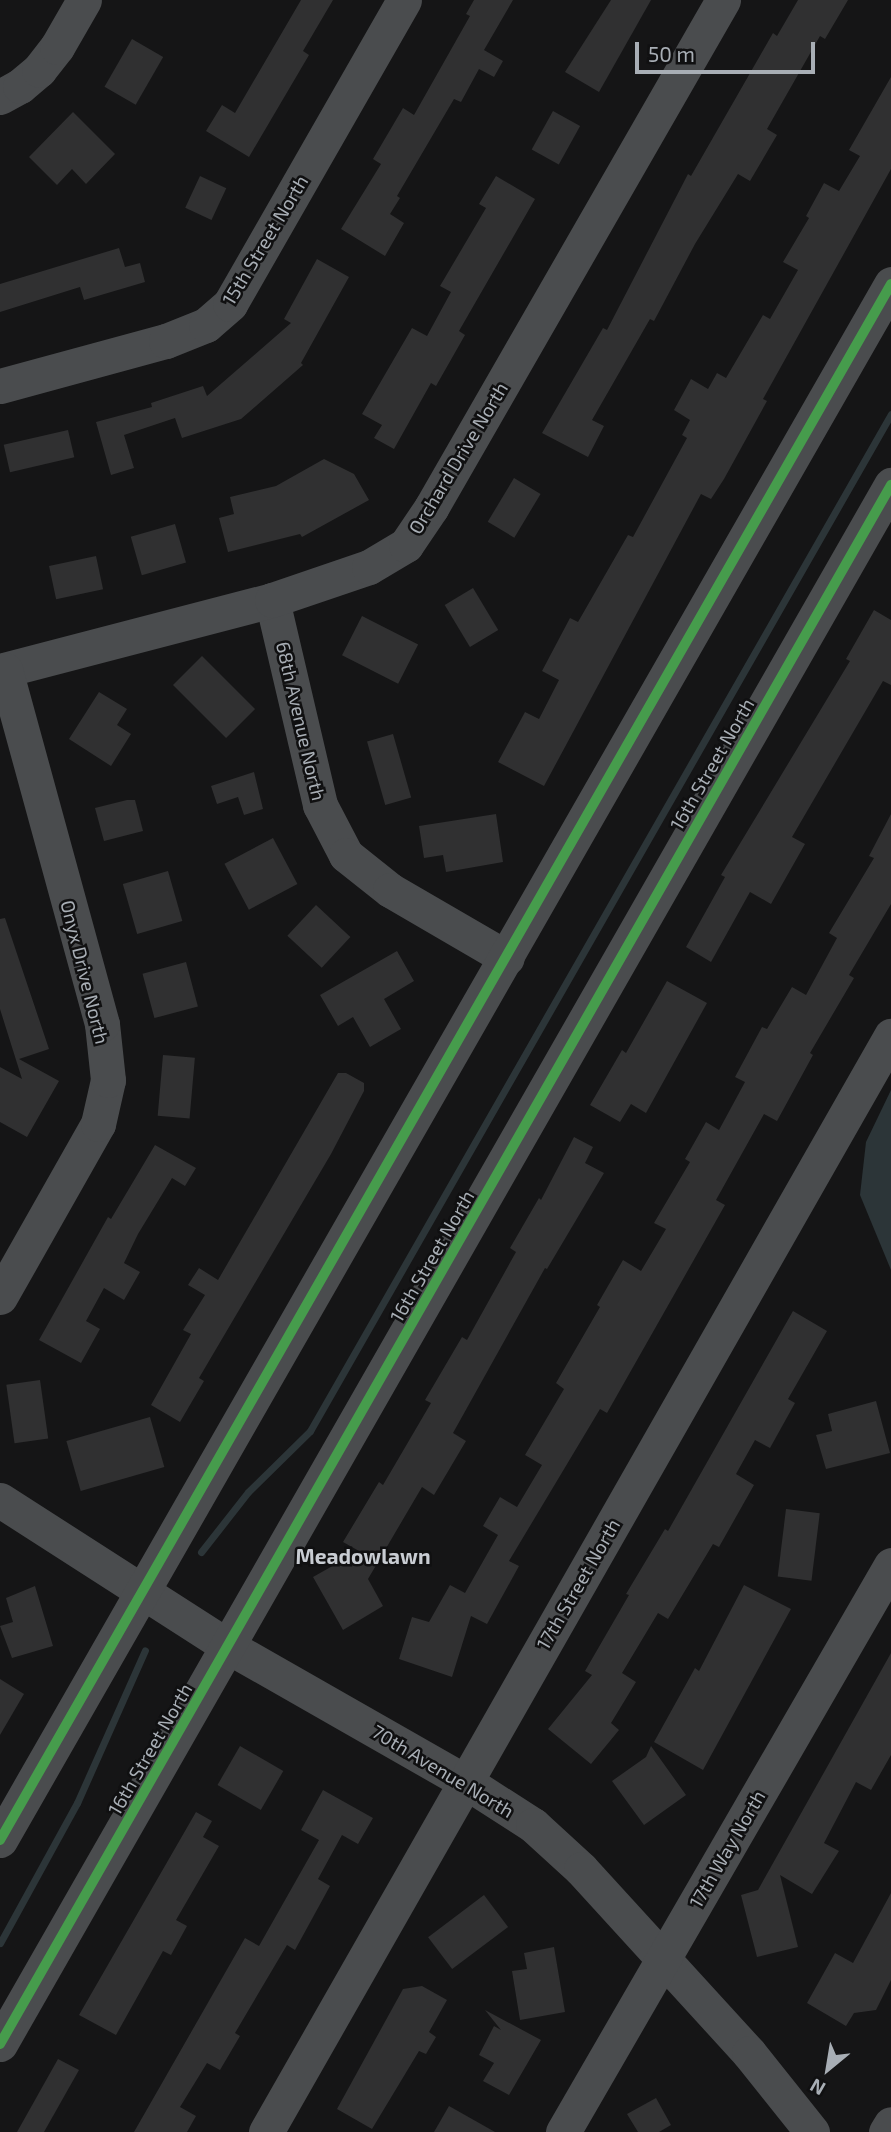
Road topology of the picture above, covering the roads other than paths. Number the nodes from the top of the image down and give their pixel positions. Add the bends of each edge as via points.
1 (84, 0) edge
2 (404, 0) edge
3 (723, 0) edge
4 (0, 97) edge
5 (891, 284) edge
6 (0, 386) edge
7 (891, 485) edge
8 (272, 600) junction
9 (2, 670) edge
10 (508, 958) junction
11 (891, 1036) edge
12 (0, 1297) edge
13 (0, 1500) edge
14 (891, 1565) edge
15 (142, 1590) junction
16 (229, 1647) junction
17 (466, 1782) junction
18 (0, 1840) edge
19 (661, 1959) junction
20 (0, 2044) edge
21 (891, 2124) edge
22 (266, 2132) edge
23 (563, 2132) edge
24 (812, 2132) edge
25 (886, 2132) edge

1 - 4 street via 39,70
2 - 6 street, 15th Street North via 230,304 206,325 166,341
3 - 8 street, Orchard Drive North via 406,545 369,567
5 - 10 street
7 - 16 street, 16th Street North
8 - 9 street, Orchard Drive North
8 - 10 street, 68th Avenue North via 320,806 346,855 390,890
9 - 12 street, Onyx Drive North via 102,1024 108,1080 98,1124
10 - 15 street
11 - 17 street, 17th Street North
13 - 15 street, 70th Avenue North
14 - 19 street, 17th Way North
15 - 16 street, 70th Avenue North
15 - 18 street
16 - 17 street, 70th Avenue North
16 - 20 street, 16th Street North
17 - 19 street, 70th Avenue North via 533,1825 581,1869
17 - 22 street, 17th Street North
19 - 23 street, 17th Way North
19 - 24 street, 70th Avenue North via 749,2053
21 - 25 street

